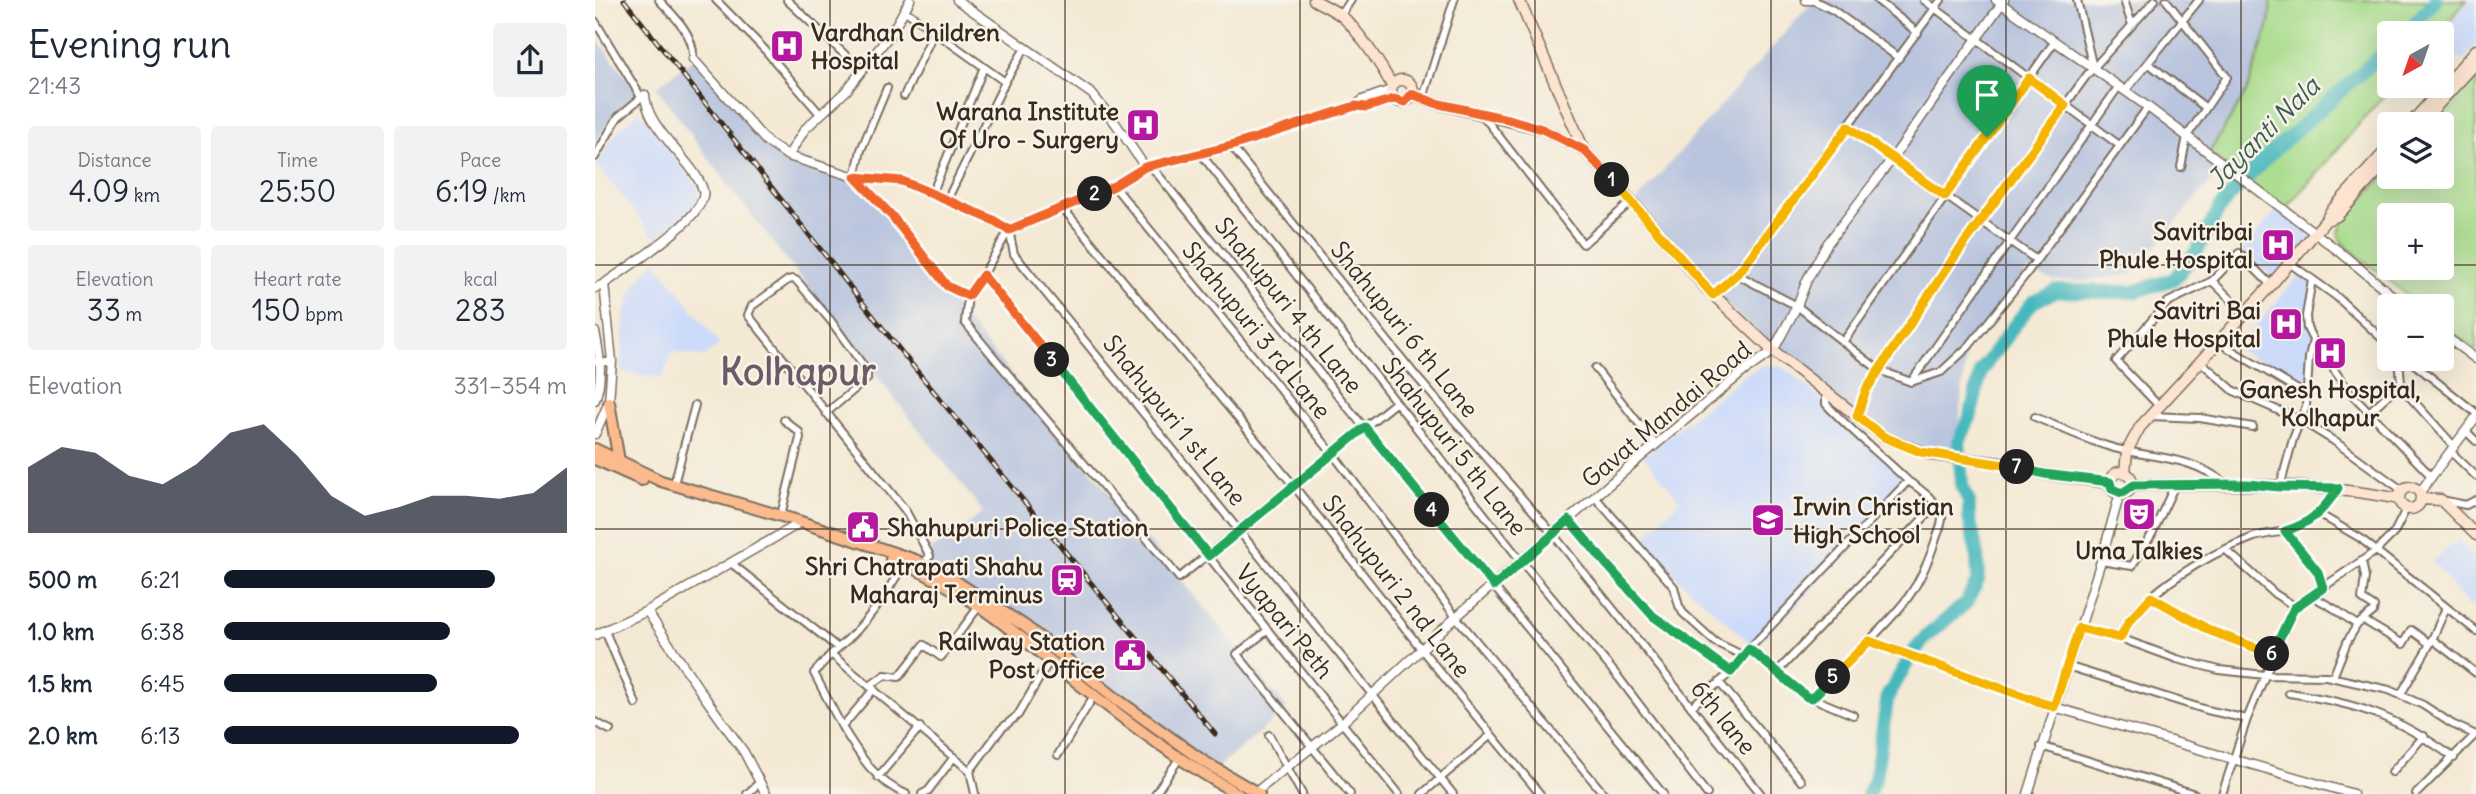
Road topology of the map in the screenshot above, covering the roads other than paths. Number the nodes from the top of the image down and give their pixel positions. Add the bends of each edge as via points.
1 (659, 0) edge
2 (716, 0) edge
3 (787, 0) edge
4 (910, 0) edge
5 (957, 0) edge
6 (1314, 0) edge
7 (1327, 0) edge
8 (1351, 0) edge
9 (1454, 0) edge
10 (1519, 0) edge
11 (1806, 0) edge
12 (1813, 0) edge
13 (1877, 0) edge
14 (1924, 0) edge
15 (1941, 0) edge
16 (2077, 0) edge
17 (2124, 0) edge
18 (2155, 0) edge
19 (2166, 0) edge
20 (2199, 0) edge
21 (2001, 1) edge
22 (1935, 9) junction
23 (904, 10) junction
24 (1343, 13) junction
25 (595, 21) edge
26 (2183, 21) junction
27 (2132, 25) junction
28 (934, 32) junction
29 (1917, 33) junction
30 (1977, 41) junction
31 (2055, 41) junction
32 (1025, 48) junction
33 (2476, 50) edge
34 (1899, 58) junction
35 (692, 60) joint
36 (2148, 63) junction
37 (2476, 64) edge
38 (984, 67) junction
39 (2094, 68) junction
40 (861, 70) junction
41 (2029, 78) junction
42 (1005, 82) junction
43 (887, 88) dead end
44 (2123, 88) junction
45 (1394, 89) junction
46 (1412, 94) junction
47 (643, 96) junction
48 (904, 96) dead end
49 (1423, 98) junction
50 (2065, 105) junction
51 (2148, 107) junction
52 (2206, 108) junction
53 (2421, 112) edge
54 (2431, 112) edge
55 (820, 114) junction
56 (1482, 114) junction
57 (2091, 124) junction
58 (1848, 127) junction
59 (2187, 136) junction
60 (2119, 145) junction
61 (1231, 146) junction
62 (1584, 150) junction
63 (1201, 154) junction
64 (788, 156) junction
65 (595, 157) edge
66 (1892, 159) junction
67 (2377, 160) edge
68 (1148, 167) junction
69 (2181, 167) dead end
70 (2377, 172) edge
71 (855, 177) junction
72 (1114, 186) junction
73 (932, 194) junction
74 (1945, 196) junction
75 (947, 200) junction
76 (1632, 201) junction
77 (1062, 207) junction
78 (2326, 220) junction
79 (1981, 221) junction
80 (1009, 230) junction
81 (2315, 233) junction
82 (2009, 241) junction
83 (2035, 260) junction
84 (2289, 262) junction
85 (1736, 274) junction
86 (983, 275) junction
87 (2312, 279) junction
88 (2212, 281) junction
89 (604, 284) junction
90 (2271, 285) junction
91 (595, 288) edge
92 (2390, 294) edge
93 (1713, 295) junction
94 (968, 296) junction
95 (1797, 306) junction
96 (2245, 313) junction
97 (595, 332) edge
98 (2377, 334) edge
99 (2313, 340) junction
100 (1843, 342) junction
101 (2218, 342) junction
102 (2454, 343) edge
103 (1773, 351) junction
104 (2476, 359) edge
105 (612, 361) junction
106 (2200, 361) junction
107 (598, 362) edge
108 (1595, 368) dead end
109 (1879, 370) junction
110 (2400, 371) edge
111 (2423, 371) edge
112 (1911, 382) junction
113 (2400, 383) junction
114 (1826, 393) junction
115 (2308, 396) junction
116 (595, 400) edge
117 (609, 402) junction
118 (1396, 402) junction
119 (695, 405) dead end
120 (2159, 406) junction
121 (2369, 412) junction
122 (826, 413) junction
123 (2476, 415) edge
124 (1857, 416) junction
125 (2035, 416) dead end
126 (2150, 416) junction
127 (784, 420) dead end
128 (2300, 420) junction
129 (2253, 426) dead end
130 (1365, 427) junction
131 (2466, 431) junction
132 (595, 435) edge
133 (2476, 441) edge
134 (1656, 444) junction
135 (595, 449) edge
136 (2452, 449) junction
137 (2127, 451) junction
138 (1333, 454) junction
139 (595, 459) edge
140 (619, 461) junction
141 (2125, 473) junction
142 (2476, 476) edge
143 (2432, 477) junction
144 (1908, 481) junction
145 (2110, 482) junction
146 (674, 484) junction
147 (2226, 484) junction
148 (2131, 485) junction
149 (2175, 485) junction
150 (1294, 486) junction
151 (2280, 487) junction
152 (2338, 488) junction
153 (2120, 493) junction
154 (2400, 495) junction
155 (2421, 496) junction
156 (1595, 497) junction
157 (2441, 500) junction
158 (2476, 500) edge
159 (1936, 505) junction
160 (2406, 509) junction
161 (2319, 514) junction
162 (781, 515) junction
163 (1569, 520) junction
164 (795, 526) junction
165 (1240, 530) junction
166 (2285, 531) junction
167 (1553, 534) junction
168 (2476, 535) edge
169 (2226, 550) junction
170 (2376, 551) junction
171 (1209, 556) junction
172 (1521, 561) junction
173 (2101, 561) junction
174 (2362, 561) junction
175 (730, 563) junction
176 (904, 564) junction
177 (921, 566) junction
178 (1494, 586) junction
179 (2323, 588) junction
180 (2312, 596) junction
181 (2151, 597) junction
182 (980, 605) junction
183 (2295, 607) junction
184 (2446, 608) junction
185 (647, 611) junction
186 (1456, 617) junction
187 (2360, 622) junction
188 (2079, 628) junction
189 (1268, 630) junction
190 (605, 631) junction
191 (2476, 631) edge
192 (595, 635) edge
193 (2120, 638) junction
194 (1869, 641) junction
195 (2431, 641) junction
196 (838, 648) junction
197 (1749, 649) junction
198 (1422, 650) junction
199 (831, 654) junction
200 (2273, 654) junction
201 (1050, 660) junction
202 (1741, 660) junction
203 (2067, 666) junction
204 (1731, 672) junction
205 (1777, 672) junction
206 (2476, 673) edge
207 (2265, 675) junction
208 (2333, 677) junction
209 (1719, 682) junction
210 (873, 687) junction
211 (1097, 691) junction
212 (2289, 693) dead end
213 (2401, 694) junction
214 (1372, 695) junction
215 (1812, 698) junction
216 (636, 704) dead end
217 (1691, 707) junction
218 (2054, 707) junction
219 (1853, 715) dead end
220 (2247, 719) junction
221 (595, 722) edge
222 (1342, 723) junction
223 (842, 727) junction
224 (920, 727) junction
225 (610, 730) dead end
226 (1269, 735) dead end
227 (1491, 735) junction
228 (2476, 735) edge
229 (2424, 736) junction
230 (2041, 746) junction
231 (1311, 747) junction
232 (1058, 755) dead end
233 (954, 757) junction
234 (1179, 758) junction
235 (2233, 758) junction
236 (2454, 758) junction
237 (1288, 766) junction
238 (970, 771) junction
239 (2392, 772) dead end
240 (878, 778) junction
241 (1440, 778) junction
242 (1801, 781) dead end
243 (760, 782) junction
244 (1258, 793) edge
245 (747, 794) edge
246 (766, 794) edge
247 (906, 794) edge
248 (922, 794) edge
249 (975, 794) edge
250 (1156, 794) edge
251 (1238, 794) edge
252 (1303, 794) edge
253 (1350, 794) edge
254 (1399, 794) edge
255 (1422, 794) edge
256 (1453, 794) edge
257 (1540, 794) edge
258 (1604, 794) edge
259 (1663, 794) edge
260 (1707, 794) edge
261 (1761, 794) edge
262 (2028, 794) edge
263 (2195, 794) edge
264 (2222, 794) edge
265 (2353, 794) edge
266 (2416, 794) edge

1 - 35 street via 692,41
2 - 55 street
3 - 40 street
4 - 23 street
5 - 32 street
6 - 24 main road
7 - 24 main road
8 - 24 street
9 - 49 street
10 - 62 main road
11 - 12 street
12 - 34 street
13 - 29 street
14 - 22 street
15 - 22 street
16 - 39 street
17 - 27 street
18 - 27 street
19 - 26 street
20 - 26 street
21 - 30 street
21 - 31 street
22 - 29 street
22 - 30 street
23 - 28 street
23 - 40 street
24 - 45 main road
25 - 47 street
26 - 36 street
26 - 52 street via 2227,77
27 - 39 street
28 - 38 street
28 - 48 street
29 - 34 street
30 - 41 street
30 - 66 street
31 - 39 street
31 - 41 street
32 - 42 street
32 - 68 street via 1092,94
33 - 53 main road
34 - 58 street
35 - 64 street via 767,142
36 - 44 street
36 - 52 street
37 - 54 main road
38 - 42 street
38 - 73 street
39 - 44 street
39 - 50 street
40 - 55 street
41 - 50 street
41 - 74 street
42 - 75 street
43 - 71 street
44 - 51 street
44 - 57 street
45 - 46 main road via 1405,102
45 - 46 main road via 1408,82
45 - 61 street via 1367,107 1355,106
46 - 49 main road
47 - 65 street via 618,117
47 - 89 street via 659,129 694,175 703,192 702,203 686,224
49 - 56 main road
50 - 57 street
50 - 79 street
51 - 59 street
51 - 60 street
52 - 59 street
55 - 64 street
56 - 62 main road via 1542,129
56 - 76 street via 1583,244
57 - 60 street
57 - 82 street
58 - 66 street
58 - 85 street
59 - 69 street
59 - 81 street
60 - 83 street
61 - 63 street
61 - 167 street, Shahupuri 6 th Lane via 1415,375
62 - 76 main road
63 - 68 street
63 - 118 street, Shahupuri 5 th Lane
64 - 71 street
66 - 74 street
66 - 95 street via 1827,244
67 - 78 main road
68 - 72 street
68 - 130 street, Shahupuri 4 th Lane
70 - 78 main road via 2337,216
71 - 73 street via 902,181
71 - 94 street via 947,286
72 - 77 street
72 - 138 street, Shahupuri 3 rd Lane
73 - 75 street
74 - 79 street
74 - 100 street
75 - 80 street
76 - 93 main road
77 - 80 street
77 - 150 street, Shahupuri 2 nd Lane
78 - 81 main road
79 - 82 street
79 - 109 street
80 - 86 street
80 - 165 street, Shahupuri 1 st Lane via 1014,254
81 - 84 main road
81 - 92 street
82 - 83 street
82 - 112 street
83 - 112 street via 1969,346 1941,372
84 - 87 street
84 - 90 main road
85 - 93 street
85 - 95 street
86 - 94 street
86 - 171 street, Vyapari Peth
87 - 98 street
87 - 99 street via 2305,316
88 - 90 street via 2239,253
88 - 96 street
88 - 120 street via 2168,302 2116,361
89 - 91 street
89 - 105 street
90 - 96 main road
93 - 103 main road
94 - 171 street via 965,322 1179,578
95 - 100 street
95 - 103 street
96 - 101 main road
97 - 107 street
99 - 115 street
99 - 121 street
100 - 109 street
101 - 106 main road
101 - 115 street
102 - 104 street
103 - 114 main road
103 - 134 street, Gavat Mandai Road
105 - 107 street
105 - 117 street
106 - 120 main road
106 - 128 street via 2234,391
107 - 116 street
108 - 134 street
109 - 112 street
109 - 124 street
110 - 113 street
111 - 123 street
113 - 121 street
113 - 136 street
114 - 124 main road
114 - 144 street via 1826,404 1850,430
115 - 128 street
117 - 132 street
117 - 140 highway
118 - 130 street
118 - 172 street, Shahupuri 5 th Lane
119 - 146 street
120 - 126 main road
121 - 143 street
122 - 122 street via 748,315 752,306 787,280 797,281 867,371 867,379
122 - 177 street via 905,510 930,556
123 - 131 street
124 - 145 main road via 1884,437 1932,455
125 - 137 street
126 - 129 street
126 - 137 main road
127 - 162 street via 800,438
128 - 151 street
128 - 154 street via 2352,454
130 - 138 street
130 - 178 street, Shahupuri 4 th Lane
131 - 133 street
131 - 136 street
134 - 156 street, Gavat Mandai Road
135 - 140 highway
136 - 142 street
136 - 143 street
137 - 141 main road
137 - 147 street via 2189,462
138 - 150 street
138 - 186 street, Shahupuri 3 rd Lane
139 - 164 highway via 660,487
140 - 146 highway
141 - 145 main road via 2115,474
141 - 148 main road
143 - 155 street
144 - 159 street
144 - 197 street
145 - 153 main road
146 - 162 highway
147 - 149 main road
147 - 151 main road
148 - 149 main road
148 - 153 main road
149 - 173 street via 2132,566
150 - 165 street
150 - 198 street, Shahupuri 2 nd Lane
151 - 152 main road
152 - 154 main road
152 - 161 street
153 - 173 street
154 - 155 main road via 2410,487
154 - 160 main road
155 - 157 main road
155 - 160 main road via 2416,508
156 - 163 street, Gavat Mandai Road
156 - 202 street via 1669,581 1683,613
157 - 158 street via 2466,505
157 - 168 main road
159 - 194 street via 1941,522 1926,570 1914,592
159 - 205 street
160 - 170 street via 2394,533
161 - 166 street
161 - 170 street
162 - 177 highway
163 - 167 street, Gavat Mandai Road
163 - 204 street via 1653,616
164 - 175 street
164 - 176 highway
165 - 171 street
165 - 214 street, Shahupuri 1 st Lane
166 - 169 street via 2257,536
166 - 179 street via 2318,572
167 - 172 street, Gavat Mandai Road
167 - 217 street, 6th lane
169 - 181 street
169 - 183 street
170 - 174 street
170 - 184 street
171 - 189 street, Vyapari Peth
172 - 178 street, Gavat Mandai Road
172 - 260 street, Shahupuri 5 th Lane via 1619,678
173 - 188 street
174 - 179 street
174 - 187 street via 2361,600 2374,607
175 - 185 street
175 - 196 street
176 - 177 highway
176 - 196 street via 877,608
177 - 182 highway
177 - 211 highway via 958,582 1014,619
178 - 186 street, Gavat Mandai Road
178 - 259 street, Shahupuri 4 th Lane
179 - 180 street
180 - 183 street
180 - 187 street
181 - 193 street
181 - 200 street via 2211,631
182 - 201 highway
182 - 210 street via 941,657 924,645 899,677 885,675
183 - 200 street
184 - 191 street
184 - 195 street
185 - 190 street
185 - 243 street
186 - 198 street, Gavat Mandai Road
186 - 258 street, Shahupuri 3 rd Lane
187 - 195 street via 2403,645 2411,630
187 - 208 street
188 - 193 street
188 - 203 street
189 - 222 street, Vyapari Peth
189 - 231 street via 1237,654
190 - 192 street
190 - 216 street
193 - 207 street via 2219,670
194 - 215 street
194 - 218 street
195 - 206 street
195 - 213 street
196 - 199 street
197 - 202 street
197 - 205 street
198 - 214 street
198 - 227 street, Shahupuri 2 nd Lane
199 - 210 street
199 - 223 street via 814,673
200 - 207 street
201 - 211 highway
201 - 238 street via 1018,715 1001,729
202 - 204 street
203 - 218 street
203 - 220 street
204 - 209 street
205 - 215 street
207 - 208 street
207 - 220 street
208 - 213 street
209 - 217 street
209 - 242 street
210 - 223 street
210 - 224 street
211 - 232 street
211 - 234 highway
211 - 244 highway
212 - 229 street via 2346,702
213 - 228 street
214 - 222 street
214 - 241 street, Shahupuri 1 st Lane
215 - 219 street
217 - 261 street, 6th lane
218 - 230 street
218 - 235 street
220 - 235 street
221 - 225 street
222 - 231 street
222 - 254 street, Vyapari Peth
223 - 240 street
224 - 233 street
224 - 240 street
226 - 237 street
227 - 241 street
227 - 257 street, Shahupuri 2 nd Lane
228 - 236 street
229 - 236 street
229 - 239 street
230 - 262 street
230 - 263 street
231 - 237 street
231 - 253 street
233 - 238 street
233 - 248 street
234 - 250 street
234 - 251 highway
235 - 264 street
235 - 265 street
236 - 266 street
237 - 244 street
237 - 252 street
238 - 249 street
240 - 247 street
241 - 255 street
241 - 256 street, Shahupuri 1 st Lane
243 - 245 street
243 - 246 street

